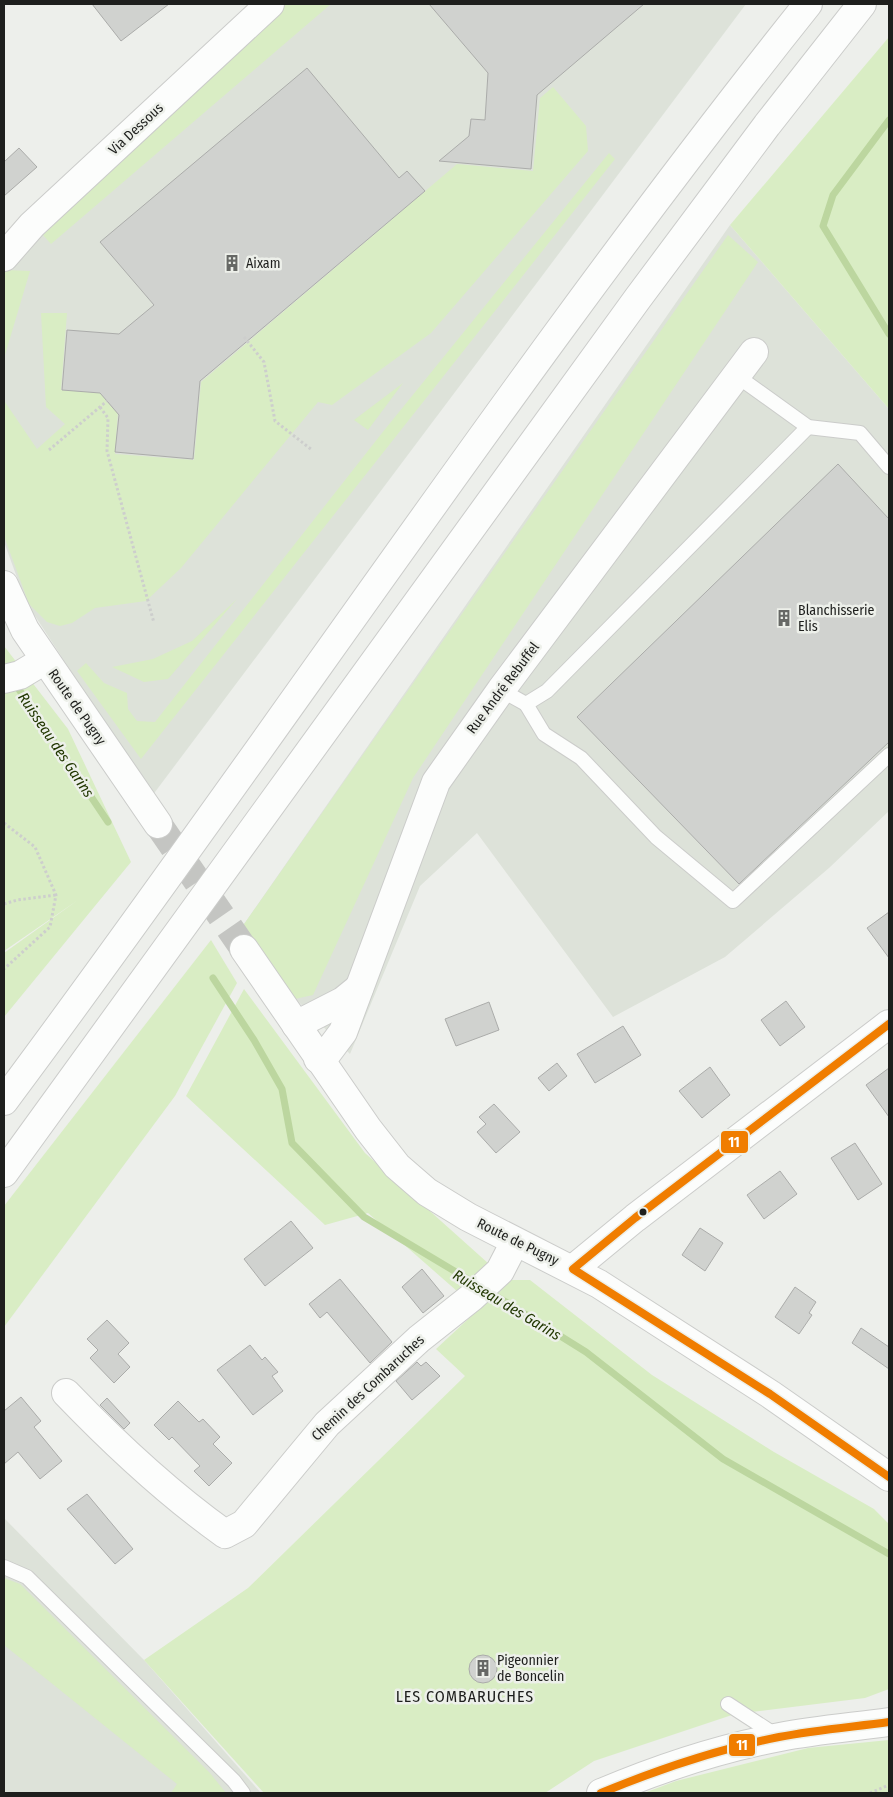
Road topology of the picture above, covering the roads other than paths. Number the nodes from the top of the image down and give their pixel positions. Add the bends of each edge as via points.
1 (270, 4) edge
2 (808, 4) edge
3 (862, 4) edge
4 (4, 257) edge
5 (754, 352) dead end
6 (738, 376) junction
7 (808, 427) junction
8 (889, 467) edge
9 (4, 585) edge
10 (46, 660) junction
11 (12, 677) edge
12 (501, 690) junction
13 (526, 704) junction
14 (889, 755) edge
15 (158, 824) tunnel mouth
16 (244, 949) tunnel mouth
17 (359, 988) junction
18 (889, 1024) edge
19 (296, 1025) junction
20 (318, 1059) junction
21 (4, 1101) edge
22 (4, 1173) edge
23 (514, 1242) junction
24 (573, 1269) junction
25 (66, 1393) dead end
26 (889, 1477) edge
27 (4, 1567) edge
28 (728, 1704) dead end
29 (889, 1722) edge
30 (780, 1737) junction
31 (243, 1793) edge
32 (601, 1793) edge

1 - 4 main road, Via Dessous via 32,225
2 - 21 main road via 555,338
3 - 22 main road via 638,298
5 - 6 main road, Rue André Rebuffel
6 - 7 lane
6 - 12 main road, Rue André Rebuffel
7 - 8 lane via 860,433
7 - 13 lane via 547,691
9 - 10 main road, Route de Pugny via 25,630
10 - 11 main road
10 - 15 main road, Route de Pugny
12 - 13 lane
12 - 17 main road, Rue André Rebuffel via 436,782
13 - 14 lane via 544,734 580,758 656,837 733,901
16 - 19 main road, Route de Pugny
17 - 19 main road via 343,1001
17 - 20 main road, Rue André Rebuffel via 343,1032 328,1052
18 - 24 main road
19 - 20 main road, Route de Pugny
20 - 23 main road, Route de Pugny via 397,1166 427,1192
23 - 24 main road, Route de Pugny
23 - 25 main road, Chemin des Combaruches via 500,1271 326,1424 244,1524 225,1534 188,1508 120,1449
24 - 26 main road, Route de Pugny via 770,1394
27 - 31 lane via 26,1577
28 - 30 lane
29 - 30 main road
30 - 32 main road via 660,1768

